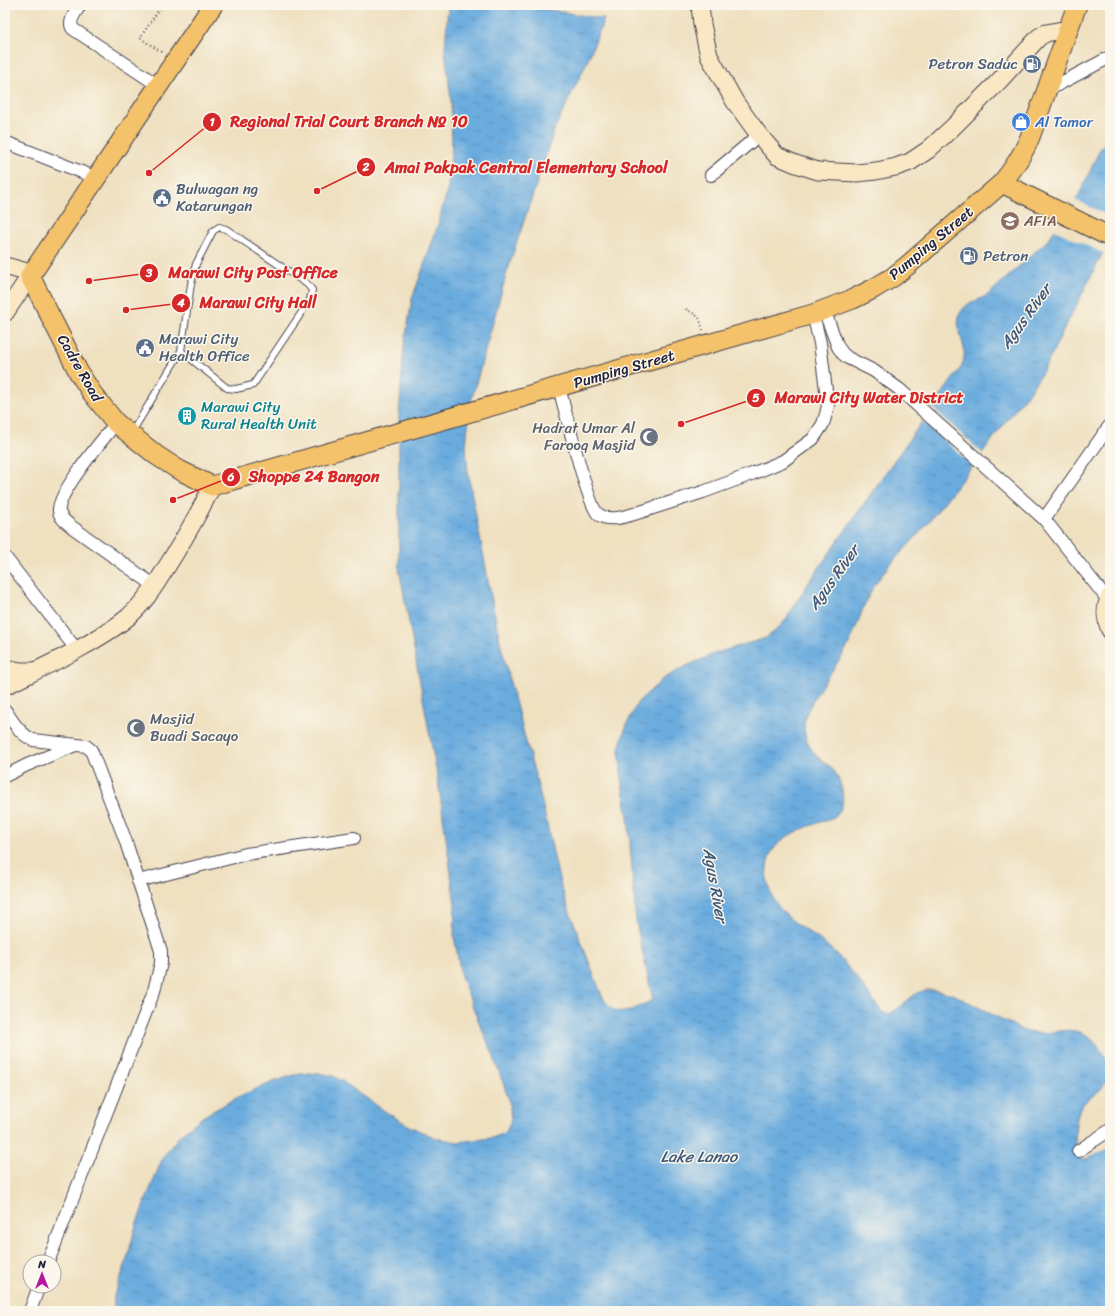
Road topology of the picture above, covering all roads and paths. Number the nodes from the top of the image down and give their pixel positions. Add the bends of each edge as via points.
1 (80, 5) edge
2 (162, 5) edge
3 (213, 5) edge
4 (700, 5) edge
5 (1077, 5) edge
6 (1068, 29) junction
7 (1110, 57) edge
8 (176, 62) junction
9 (159, 86) junction
10 (1048, 90) junction
11 (759, 135) junction
12 (5, 142) edge
13 (711, 175) dead end
14 (97, 178) junction
15 (1002, 182) junction
16 (1110, 236) edge
17 (5, 266) edge
18 (30, 276) junction
19 (686, 309) dead end
20 (819, 312) junction
21 (5, 313) edge
22 (707, 345) junction
23 (181, 352) junction
24 (559, 387) junction
25 (116, 423) junction
26 (1110, 425) edge
27 (131, 434) junction
28 (212, 486) junction
29 (1044, 519) junction
30 (5, 557) edge
31 (155, 586) junction
32 (1108, 601) edge
33 (1110, 630) edge
34 (76, 649) junction
35 (5, 668) edge
36 (34, 671) junction
37 (5, 686) edge
38 (5, 710) edge
39 (74, 745) junction
40 (5, 776) edge
41 (354, 838) dead end
42 (138, 881) junction
43 (1110, 1130) edge
44 (1078, 1150) dead end
45 (51, 1254) edge
46 (36, 1294) edge
47 (30, 1311) edge

1 - 9 street via 70,22 73,29
2 - 8 path via 140,38
3 - 8 main road
4 - 11 main road via 709,56 734,102
5 - 6 main road, Pumping Street
6 - 10 main road, Pumping Street
6 - 11 main road via 1039,37 933,146 910,162 896,167 857,173 818,171 777,156
7 - 10 street
8 - 9 main road
9 - 14 main road
10 - 15 main road, Pumping Street via 1023,155
11 - 13 street
12 - 14 street
14 - 18 main road
15 - 16 main road
15 - 20 main road, Pumping Street via 893,277 853,299
17 - 18 main road via 23,271
18 - 21 main road
18 - 25 main road, Cadre Road via 80,373
19 - 22 path via 699,317
20 - 22 main road, Pumping Street
20 - 24 street via 828,406 823,424 813,439 783,461 752,474 634,514 608,518 596,512 580,466
20 - 29 street via 843,354 899,388
22 - 24 main road, Pumping Street
23 - 23 lane via 227,388 236,389 253,384 310,300 312,290 245,241 218,227 213,231 196,264
23 - 27 lane
24 - 28 main road, Pumping Street
25 - 27 main road, Cadre Road
25 - 31 street via 88,458 65,493 59,512 63,520 72,527
26 - 29 street
27 - 28 main road, Cadre Road via 179,470
28 - 31 main road
29 - 32 street
30 - 34 street
31 - 34 main road via 139,607 123,621
32 - 33 main road via 1106,620
34 - 36 main road
35 - 36 main road
36 - 37 main road
38 - 39 street via 26,737
39 - 40 street
39 - 42 street via 86,746 93,754
41 - 42 street via 246,854
42 - 45 street via 161,951 159,974 125,1069
43 - 44 street
46 - 47 street

